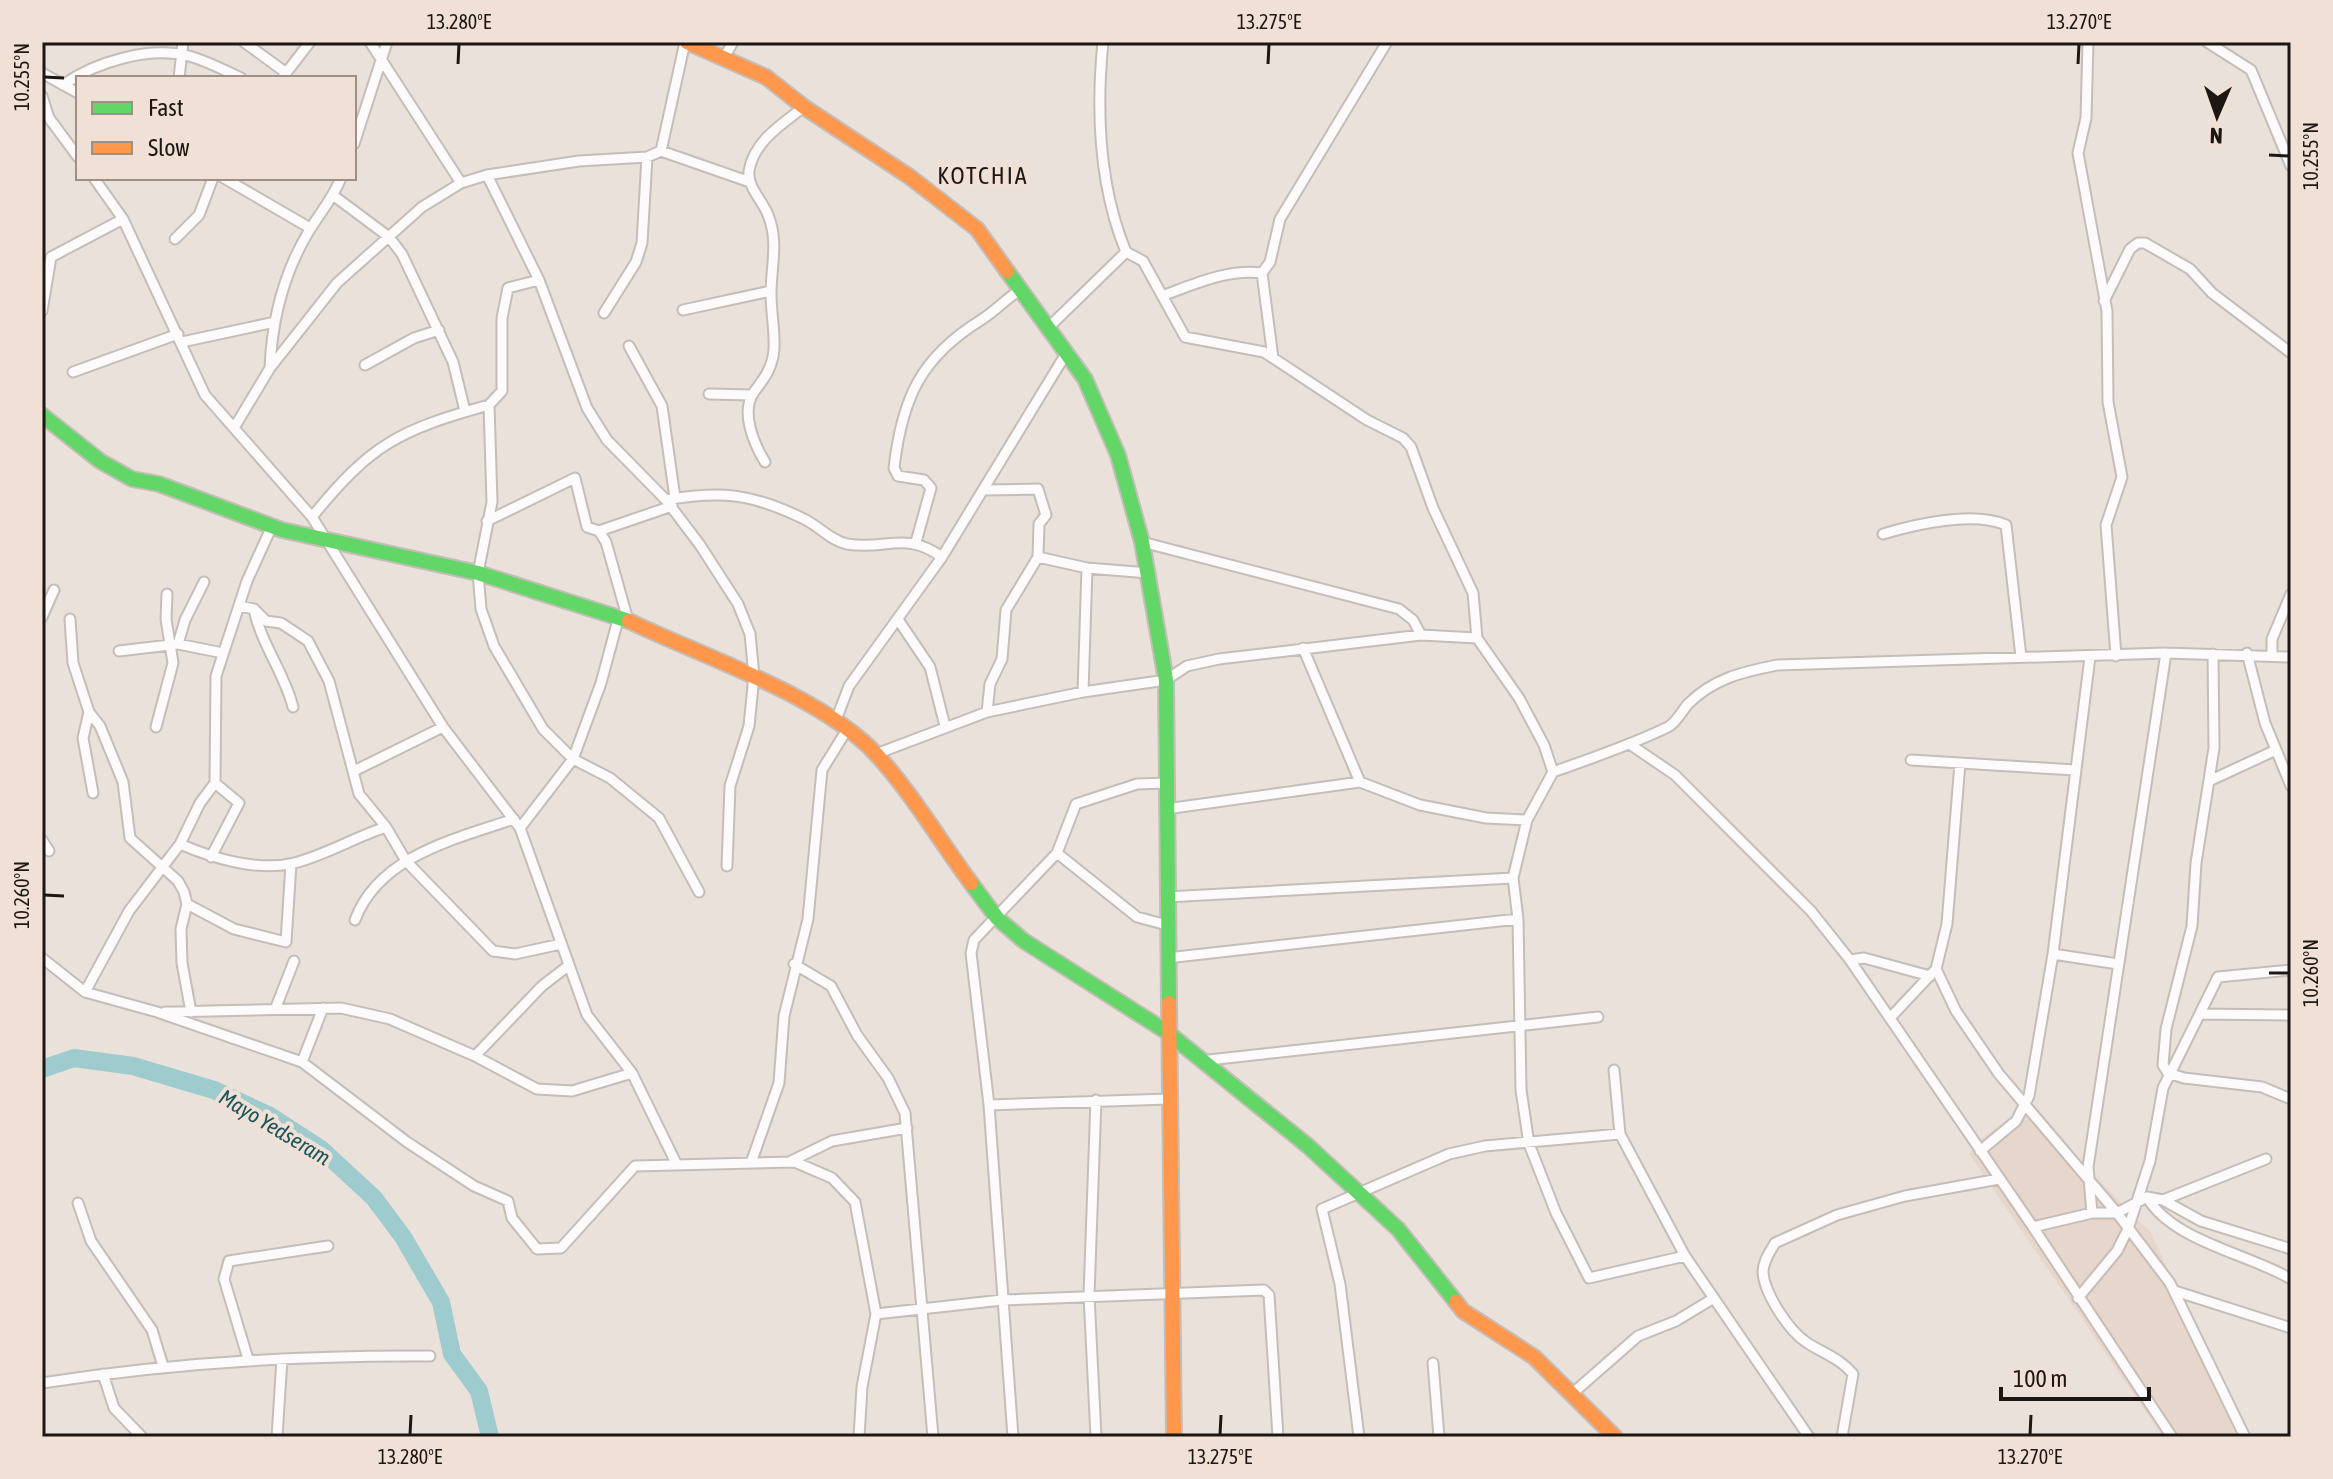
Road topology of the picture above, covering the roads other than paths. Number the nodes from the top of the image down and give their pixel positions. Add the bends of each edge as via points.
1 (183, 42) edge
2 (244, 42) edge
3 (310, 42) edge
4 (370, 42) edge
5 (387, 42) edge
6 (686, 42) edge
7 (733, 42) edge
8 (1103, 42) edge
9 (2088, 42) edge
10 (2207, 42) edge
11 (1382, 43) edge
12 (181, 55) junction
13 (381, 55) junction
14 (725, 56) junction
15 (42, 73) edge
16 (284, 75) edge
17 (179, 76) edge
18 (236, 76) edge
19 (63, 85) junction
20 (76, 92) edge
21 (42, 96) edge
22 (804, 107) junction
23 (356, 137) edge
24 (661, 151) junction
25 (76, 154) edge
26 (647, 157) junction
27 (2291, 166) edge
28 (487, 175) junction
29 (95, 180) edge
30 (212, 180) edge
31 (227, 180) edge
32 (340, 180) edge
33 (750, 182) junction
34 (461, 183) junction
35 (334, 196) junction
36 (123, 219) junction
37 (310, 228) junction
38 (389, 237) junction
39 (175, 239) dead end
40 (1126, 252) junction
41 (1262, 273) junction
42 (539, 280) junction
43 (1020, 290) junction
44 (771, 291) junction
45 (1162, 296) junction
46 (2104, 301) junction
47 (683, 310) dead end
48 (42, 311) edge
49 (604, 313) dead end
50 (275, 322) junction
51 (1050, 326) junction
52 (439, 330) junction
53 (180, 338) junction
54 (629, 346) dead end
55 (1067, 351) junction
56 (2291, 353) edge
57 (1273, 358) junction
58 (365, 365) dead end
59 (270, 368) junction
60 (73, 372) dead end
61 (709, 394) dead end
62 (751, 395) junction
63 (489, 405) junction
64 (465, 411) junction
65 (42, 415) edge
66 (62, 428) junction
67 (234, 428) junction
68 (42, 430) edge
69 (765, 462) dead end
70 (985, 490) junction
71 (671, 502) junction
72 (312, 517) junction
73 (487, 521) junction
74 (272, 526) junction
75 (599, 531) junction
76 (1883, 534) dead end
77 (323, 538) junction
78 (916, 542) junction
79 (1142, 542) junction
80 (942, 557) junction
81 (1038, 557) junction
82 (1087, 568) junction
83 (478, 573) junction
84 (1149, 573) junction
85 (204, 582) dead end
86 (54, 590) dead end
87 (167, 594) dead end
88 (2291, 594) edge
89 (239, 606) junction
90 (254, 609) junction
91 (42, 617) edge
92 (624, 618) junction
93 (70, 619) dead end
94 (899, 621) junction
95 (1421, 635) junction
96 (1477, 638) junction
97 (175, 644) junction
98 (1303, 648) junction
99 (119, 651) dead end
100 (223, 653) junction
101 (2166, 653) junction
102 (2247, 653) junction
103 (2213, 654) junction
104 (2272, 654) junction
105 (2116, 656) junction
106 (2021, 657) junction
107 (2090, 657) junction
108 (2291, 657) edge
109 (754, 676) junction
110 (1166, 680) junction
111 (1083, 692) junction
112 (293, 707) dead end
113 (89, 712) junction
114 (987, 712) junction
115 (842, 724) junction
116 (945, 726) junction
117 (156, 727) dead end
118 (443, 727) junction
119 (1631, 745) junction
120 (2276, 750) junction
121 (876, 754) junction
122 (573, 759) junction
123 (1911, 760) dead end
124 (1960, 763) junction
125 (2075, 770) junction
126 (354, 771) junction
127 (1553, 772) junction
128 (2209, 781) junction
129 (1360, 782) junction
130 (215, 783) junction
131 (1167, 783) junction
132 (2291, 786) edge
133 (93, 793) dead end
134 (1166, 809) junction
135 (1527, 820) junction
136 (517, 824) junction
137 (386, 827) junction
138 (42, 840) edge
139 (180, 844) junction
140 (49, 851) dead end
141 (1057, 853) junction
142 (211, 857) junction
143 (406, 861) junction
144 (291, 864) junction
145 (161, 865) junction
146 (727, 866) dead end
147 (1513, 878) junction
148 (699, 892) dead end
149 (1167, 897) junction
150 (187, 904) junction
151 (997, 918) junction
152 (1518, 919) junction
153 (355, 920) dead end
154 (1167, 925) junction
155 (561, 944) junction
156 (2053, 954) junction
157 (42, 958) edge
158 (1167, 958) junction
159 (1850, 960) junction
160 (294, 961) dead end
161 (794, 964) junction
162 (2118, 964) junction
163 (568, 966) junction
164 (2291, 970) edge
165 (1933, 973) junction
166 (85, 992) junction
167 (276, 1007) junction
168 (323, 1008) junction
169 (157, 1012) junction
170 (191, 1012) junction
171 (2200, 1014) junction
172 (2291, 1015) edge
173 (1598, 1017) dead end
174 (1890, 1018) junction
175 (1519, 1024) junction
176 (1167, 1032) junction
177 (475, 1056) junction
178 (1199, 1061) junction
179 (302, 1062) junction
180 (1614, 1070) dead end
181 (632, 1073) junction
182 (2168, 1073) junction
183 (1169, 1099) junction
184 (2291, 1099) edge
185 (1096, 1100) junction
186 (2025, 1104) junction
187 (989, 1105) junction
188 (907, 1128) junction
189 (1620, 1134) junction
190 (1529, 1144) junction
191 (1980, 1151) junction
192 (2266, 1159) dead end
193 (752, 1160) junction
194 (791, 1161) junction
195 (677, 1165) junction
196 (1999, 1179) junction
197 (2088, 1180) junction
198 (1358, 1191) junction
199 (2147, 1197) junction
200 (2163, 1200) junction
201 (2137, 1202) junction
202 (78, 1203) dead end
203 (2092, 1213) junction
204 (2117, 1213) junction
205 (2033, 1227) junction
206 (2128, 1229) junction
207 (328, 1246) dead end
208 (2291, 1249) edge
209 (1685, 1256) junction
210 (2291, 1279) edge
211 (2175, 1291) junction
212 (1173, 1293) junction
213 (1089, 1295) junction
214 (1714, 1298) junction
215 (2078, 1298) junction
216 (1002, 1300) junction
217 (921, 1309) junction
218 (876, 1314) junction
219 (2291, 1328) edge
220 (430, 1356) dead end
221 (248, 1359) junction
222 (282, 1359) junction
223 (1433, 1363) dead end
224 (163, 1366) junction
225 (103, 1374) junction
226 (42, 1383) edge
227 (1573, 1393) junction
228 (142, 1437) edge
229 (277, 1437) edge
230 (859, 1437) edge
231 (933, 1437) edge
232 (1013, 1437) edge
233 (1096, 1437) edge
234 (1174, 1437) edge
235 (1278, 1437) edge
236 (1359, 1437) edge
237 (1439, 1437) edge
238 (1615, 1437) edge
239 (1809, 1437) edge
240 (1842, 1437) edge
241 (2172, 1437) edge
242 (2245, 1437) edge

1 - 12 street
2 - 16 street
3 - 16 street
4 - 13 street
5 - 13 street
6 - 14 street
6 - 24 street
7 - 14 street
8 - 40 street via 1099,80 1104,175
9 - 46 street via 2086,118 2078,153
10 - 27 street via 2251,70
11 - 41 street via 1280,219 1270,262
12 - 17 street
12 - 18 street
12 - 19 street via 110,62
13 - 23 street
13 - 34 street
14 - 22 street via 766,77
15 - 19 street
19 - 20 street
21 - 25 street via 49,118
22 - 33 street via 759,145
22 - 43 street via 977,229
24 - 26 street
24 - 33 street
26 - 28 street
26 - 49 street via 642,243
28 - 34 street
28 - 42 street
29 - 36 street
30 - 39 street via 199,215
31 - 37 street
32 - 35 street
33 - 44 street via 775,236
34 - 38 street via 422,207
35 - 37 street
35 - 38 street
36 - 48 street via 51,257
36 - 53 street
37 - 50 street via 282,287
38 - 52 street
38 - 59 street via 337,283
40 - 45 street via 1143,261
40 - 51 street
41 - 45 street via 1217,276
41 - 57 street
42 - 63 street via 507,290 502,391
42 - 71 street via 587,408 607,440
43 - 51 street
43 - 78 street via 945,345 908,399 894,468 898,476 924,480 931,488
44 - 47 street
44 - 62 street via 774,351 766,380
45 - 57 street via 1185,337 1254,349
46 - 56 street via 2130,249 2145,243 2190,269 2212,293
46 - 105 street via 2108,402 2122,477 2106,525
50 - 53 street
50 - 59 street
51 - 55 street
52 - 58 street
52 - 64 street
53 - 60 street
53 - 67 street via 205,395
54 - 71 street via 662,406
55 - 70 street
55 - 79 street via 1101,410 1133,498
57 - 96 street via 1411,447 1473,593
59 - 67 street
61 - 62 street
62 - 69 street via 753,442
63 - 64 street
63 - 73 street via 492,502
64 - 72 street via 403,432 351,469
65 - 66 street
66 - 68 street
66 - 74 street via 100,461 132,479
67 - 72 street
70 - 80 street
70 - 81 street via 1040,490 1046,515 1039,524
71 - 75 street
71 - 78 street via 730,494 758,498 849,544
71 - 109 street via 738,604 750,634
72 - 77 street
73 - 75 street via 575,478 587,527
73 - 83 street
74 - 77 street
74 - 89 street
75 - 92 street via 619,581
76 - 106 street via 1917,523 1956,520 2006,525
77 - 83 street
77 - 118 street
78 - 80 street
79 - 84 street
79 - 95 street via 1399,609
80 - 94 street
81 - 82 street
81 - 114 street via 1006,610 1002,659 990,684
82 - 84 street
82 - 111 street
83 - 92 street
83 - 122 street via 481,609 508,673 543,729
84 - 110 street
85 - 97 street
86 - 91 street
87 - 97 street via 166,619
88 - 104 street via 2272,639
89 - 90 street
89 - 100 street
90 - 112 street
90 - 126 street via 266,621 299,634 316,654 329,681
92 - 109 street
92 - 122 street
93 - 113 street via 73,663
94 - 115 street via 849,686
94 - 116 street via 930,667
95 - 96 street
95 - 98 street
96 - 127 street via 1519,698
97 - 99 street
97 - 100 street
97 - 117 street
98 - 110 street via 1187,666
98 - 129 street
100 - 130 street via 216,676
101 - 103 street
101 - 105 street
101 - 162 street
102 - 103 street
102 - 104 street
102 - 120 street
103 - 128 street via 2216,711
104 - 108 street
105 - 107 street
106 - 107 street
106 - 119 street via 1777,665 1727,675 1689,703 1670,726
107 - 125 street
109 - 115 street
109 - 146 street via 749,726 730,786
110 - 111 street
110 - 131 street
111 - 114 street
113 - 133 street via 83,738
113 - 145 street via 123,782 130,838
114 - 116 street
115 - 121 street
115 - 161 street via 822,770 808,919
116 - 121 street
118 - 126 street
118 - 136 street
119 - 127 street
119 - 159 street via 1687,787 1811,911
120 - 128 street
120 - 132 street
121 - 151 street
122 - 136 street
122 - 148 street via 610,778 659,818
123 - 124 street
124 - 125 street
124 - 165 street via 1947,924
125 - 156 street
126 - 137 street via 359,794
127 - 135 street
128 - 182 street via 2192,926 2166,1029 2163,1065
129 - 134 street
129 - 135 street via 1420,805
130 - 139 street
130 - 142 street via 239,803
131 - 134 street
131 - 141 street via 1137,784 1076,804
134 - 149 street
135 - 147 street
136 - 143 street
136 - 155 street
137 - 143 street
137 - 144 street
138 - 140 street
139 - 142 street
139 - 145 street
141 - 151 street
141 - 154 street via 1137,917
142 - 144 street
143 - 153 street via 363,899
143 - 155 street via 493,951 515,954
144 - 150 street via 286,942 234,929
145 - 150 street via 178,881
145 - 166 street
147 - 149 street
147 - 152 street
149 - 154 street
150 - 170 street via 181,929
151 - 176 street via 1024,941
151 - 187 street via 974,940 971,953
152 - 158 street
152 - 175 street
154 - 158 street
155 - 163 street
156 - 162 street
156 - 186 street
157 - 166 street
158 - 176 street
159 - 165 street via 1864,958
159 - 174 street
160 - 167 street
161 - 188 street via 831,986 901,1101
161 - 193 street via 779,1083
162 - 197 street
163 - 177 street
163 - 181 street via 591,1021
164 - 171 street via 2218,977
165 - 174 street
165 - 186 street via 1999,1074
166 - 169 street
167 - 168 street
167 - 170 street
168 - 177 street via 390,1019
168 - 179 street
169 - 170 street
169 - 179 street
171 - 172 street
171 - 182 street
173 - 175 street
174 - 191 street
175 - 178 street
175 - 190 street
176 - 178 street
176 - 183 street
177 - 181 street via 537,1089 572,1091
178 - 198 street
179 - 195 street via 407,1142 474,1186 508,1201 512,1218 537,1249 561,1248 635,1166
180 - 189 street
181 - 195 street
182 - 184 street via 2262,1087
182 - 201 street
183 - 185 street
183 - 212 street
185 - 187 street
185 - 213 street
186 - 191 street via 2016,1121
186 - 197 street
187 - 216 street
188 - 194 street via 832,1141
188 - 217 street
189 - 190 street
189 - 209 street
190 - 198 street via 1449,1154
190 - 209 street via 1589,1278
191 - 196 street
192 - 200 street
193 - 194 street
193 - 195 street
194 - 218 street via 832,1178 855,1202
196 - 205 street
196 - 240 street via 1837,1215 1775,1243 1763,1272 1783,1314 1803,1341 1844,1363 1853,1374
197 - 203 street
197 - 204 street
198 - 227 street via 1398,1229 1463,1311 1534,1357
198 - 236 street via 1322,1209 1340,1284
199 - 200 street
199 - 201 street
199 - 210 street via 2170,1222
200 - 208 street via 2201,1221
201 - 204 street
201 - 206 street
202 - 224 street via 91,1241 152,1330
203 - 204 street
203 - 205 street
204 - 206 street
205 - 215 street
206 - 211 street
206 - 215 street via 2117,1251
207 - 221 street via 229,1261 224,1279
209 - 214 street
211 - 219 street
211 - 242 street
212 - 213 street
212 - 234 street
212 - 235 street via 1267,1292
213 - 216 street
213 - 233 street
214 - 227 street via 1638,1336
214 - 239 street
215 - 241 street
216 - 217 street
216 - 232 street
217 - 218 street
217 - 231 street
218 - 230 street
220 - 222 street
221 - 222 street
221 - 224 street
222 - 229 street
223 - 237 street
224 - 225 street
225 - 226 street
225 - 228 street via 114,1408
227 - 238 street

